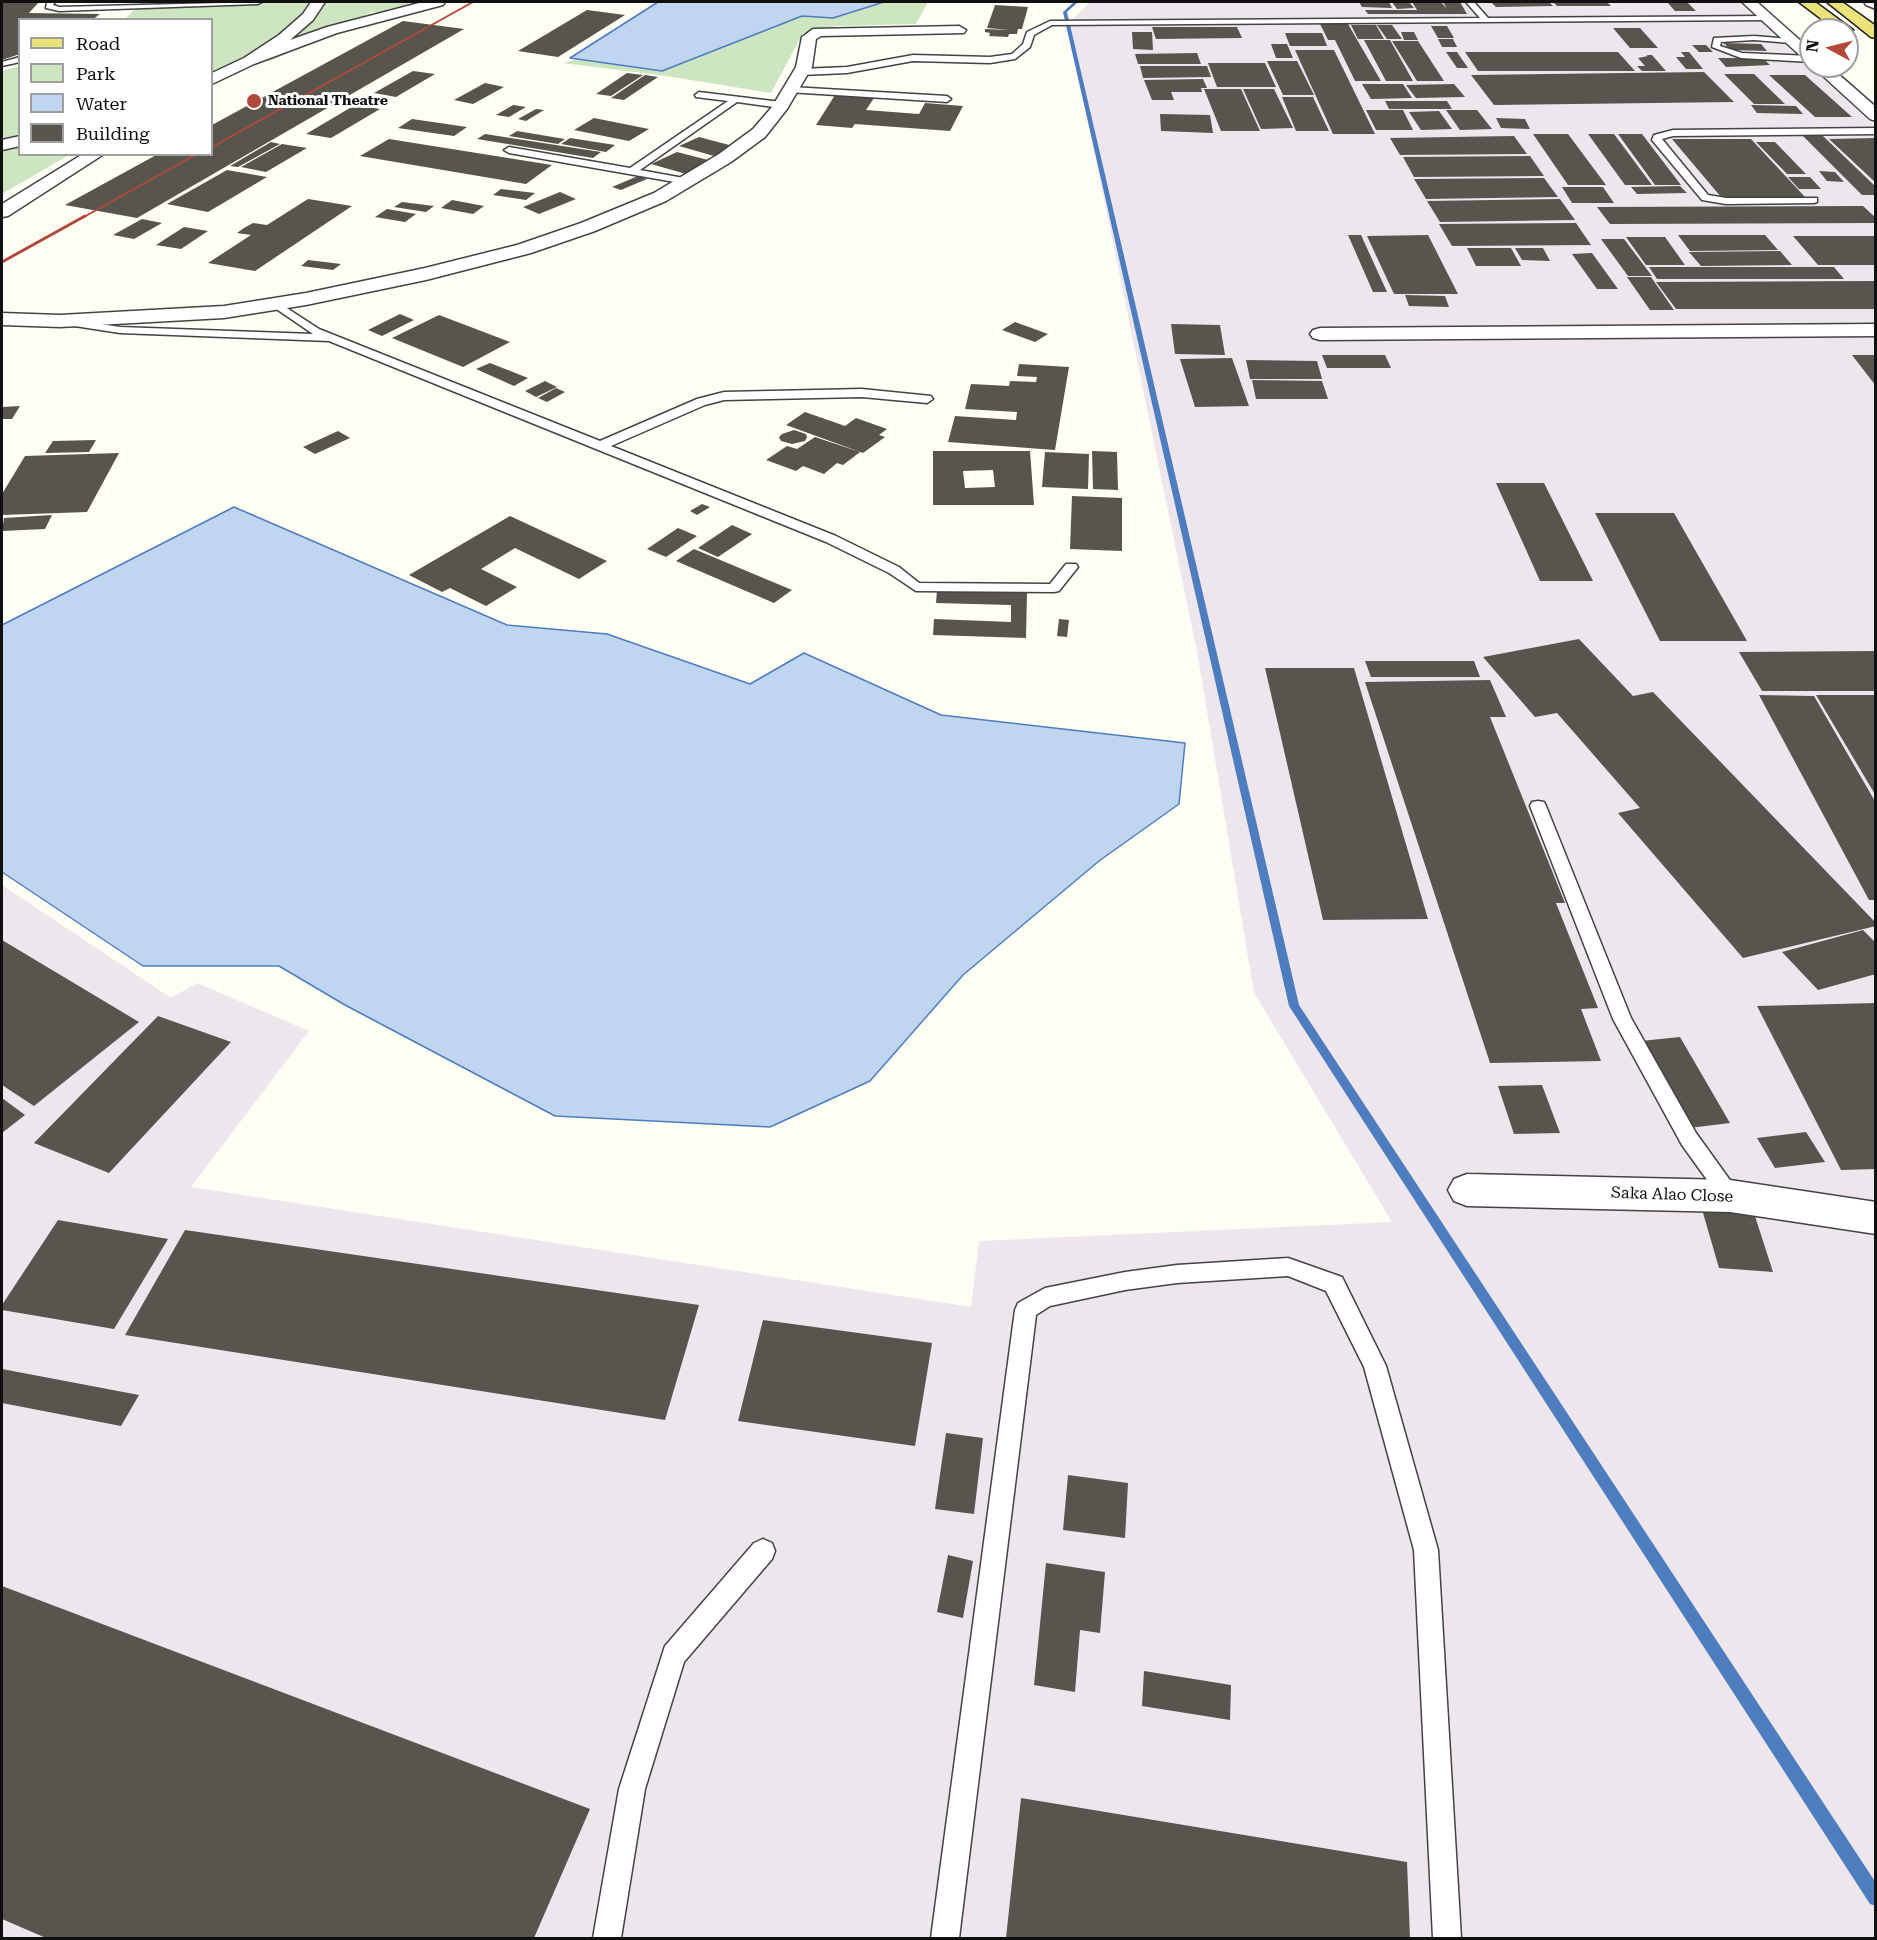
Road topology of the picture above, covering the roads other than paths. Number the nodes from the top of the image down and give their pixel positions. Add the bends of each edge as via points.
1 (51, 2) edge
2 (258, 2) edge
3 (318, 2) edge
4 (438, 2) edge
5 (1470, 2) edge
6 (1749, 2) edge
7 (1806, 2) edge
8 (1837, 2) edge
9 (1871, 2) edge
10 (124, 5) edge
11 (1875, 5) edge
12 (114, 15) dead end
13 (1767, 18) junction
14 (1829, 18) edge
15 (1486, 20) junction
16 (1875, 23) edge
17 (959, 30) dead end
18 (1872, 40) edge
19 (1791, 41) junction
20 (1799, 48) edge
21 (1799, 58) edge
22 (18, 60) edge
23 (249, 61) junction
24 (2, 64) edge
25 (801, 72) junction
26 (1833, 78) edge
27 (213, 79) edge
28 (699, 95) dead end
29 (786, 98) junction
30 (947, 99) dead end
31 (735, 100) junction
32 (1875, 116) edge
33 (1875, 131) edge
34 (18, 141) edge
35 (2, 145) edge
36 (508, 150) dead end
37 (93, 156) edge
38 (631, 172) junction
39 (686, 182) junction
40 (1814, 200) dead end
41 (2, 212) edge
42 (276, 304) junction
43 (2, 319) edge
44 (60, 321) junction
45 (1875, 330) edge
46 (1320, 334) dead end
47 (333, 339) junction
48 (927, 399) dead end
49 (600, 446) junction
50 (1071, 567) dead end
51 (1538, 806) dead end
52 (1467, 1190) dead end
53 (1730, 1196) junction
54 (1875, 1218) edge
55 (763, 1551) dead end
56 (607, 1938) edge
57 (945, 1938) edge
58 (1447, 1938) edge

1 - 10 lane via 49,6 59,9
2 - 10 lane
3 - 23 street via 308,17 284,38
4 - 23 street via 332,30
5 - 15 lane
6 - 13 street
7 - 14 main road
8 - 16 main road
8 - 18 main road
9 - 11 street
10 - 12 lane
13 - 15 lane
13 - 19 street
15 - 25 lane via 1050,24 1030,34 1027,45 1015,56 990,60 913,58 847,70
17 - 25 street via 819,32 809,37
19 - 20 street
19 - 21 lane via 1717,40 1716,47 1740,55
22 - 24 lane
23 - 27 street
25 - 29 street
26 - 32 street
28 - 31 lane
29 - 30 lane
29 - 31 lane
29 - 39 street via 759,133
31 - 38 lane
33 - 40 lane via 1673,133 1657,137 1705,198
34 - 35 street
36 - 38 lane
37 - 41 street
38 - 39 lane
39 - 42 street via 660,197 524,249 426,274
42 - 44 street via 225,312
42 - 47 lane
43 - 44 street
44 - 47 lane via 120,330
45 - 46 street
47 - 49 lane
48 - 49 lane via 862,393 724,396 701,402
49 - 50 lane via 831,539 894,570 916,586 1054,588
51 - 53 lane via 1622,1019 1689,1139
52 - 53 street, Saka Alao Close
53 - 54 street, Saka Alao Close
55 - 56 lane via 674,1654 632,1789
57 - 58 lane via 1026,1310 1045,1298 1125,1281 1288,1267 1334,1284 1375,1366 1426,1550

